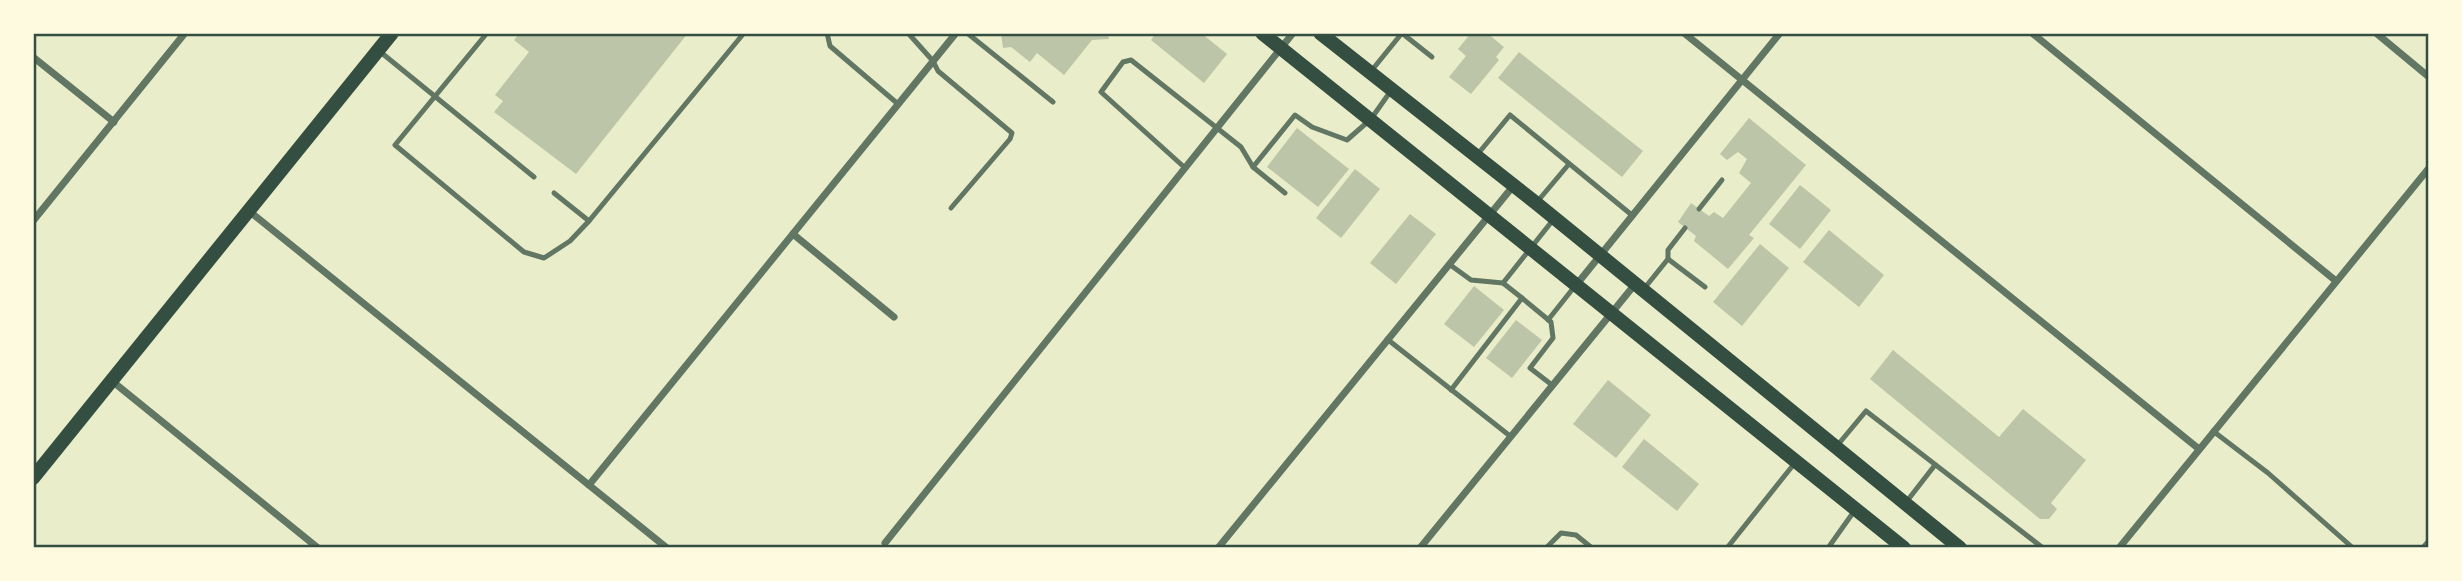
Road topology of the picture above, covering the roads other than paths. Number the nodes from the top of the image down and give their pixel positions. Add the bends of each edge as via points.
1 (186, 33) edge
2 (392, 33) edge
3 (487, 33) edge
4 (744, 33) edge
5 (827, 33) edge
6 (908, 33) edge
7 (956, 33) edge
8 (967, 33) edge
9 (1262, 33) edge
10 (1293, 33) edge
11 (1320, 33) edge
12 (1684, 33) edge
13 (1780, 33) edge
14 (2032, 33) edge
15 (2376, 33) edge
16 (1403, 34) edge
17 (1281, 48) junction
18 (378, 50) junction
19 (33, 57) edge
20 (1432, 57) dead end
21 (933, 61) junction
22 (1370, 73) junction
23 (2429, 77) edge
24 (1743, 80) junction
25 (1392, 90) junction
26 (435, 96) junction
27 (1053, 102) dead end
28 (898, 104) junction
29 (1371, 119) junction
30 (114, 122) junction
31 (1217, 127) junction
32 (1477, 156) junction
33 (1569, 164) junction
34 (1184, 167) junction
35 (1253, 167) junction
36 (2429, 167) edge
37 (534, 177) dead end
38 (1722, 180) dead end
39 (1514, 185) junction
40 (554, 193) dead end
41 (1285, 193) dead end
42 (1536, 203) junction
43 (951, 208) dead end
44 (1699, 209) dead end
45 (249, 211) junction
46 (1490, 213) junction
47 (1633, 216) junction
48 (1555, 218) junction
49 (33, 221) edge
50 (589, 222) junction
51 (1685, 228) dead end
52 (793, 234) junction
53 (1531, 247) junction
54 (1601, 255) junction
55 (1668, 259) junction
56 (1449, 264) junction
57 (2336, 281) junction
58 (1503, 283) junction
59 (1577, 284) junction
60 (1639, 286) junction
61 (1704, 287) dead end
62 (1522, 298) junction
63 (1612, 312) junction
64 (894, 317) dead end
65 (1548, 320) junction
66 (1387, 339) junction
67 (111, 381) junction
68 (1552, 385) junction
69 (1451, 390) junction
70 (2213, 431) junction
71 (1510, 436) junction
72 (1836, 447) junction
73 (2199, 449) junction
74 (1796, 461) junction
75 (1936, 465) junction
76 (33, 478) edge
77 (589, 485) junction
78 (1905, 503) junction
79 (1856, 509) junction
80 (2429, 542) edge
81 (885, 543) dead end
82 (318, 548) edge
83 (667, 548) edge
84 (1218, 548) edge
85 (1420, 548) edge
86 (1546, 548) edge
87 (1592, 548) edge
88 (1727, 548) edge
89 (1828, 548) edge
90 (1904, 548) edge
91 (1959, 548) edge
92 (2043, 548) edge
93 (2119, 548) edge
94 (2353, 548) edge
95 (2424, 548) edge

1 - 30 street
2 - 18 main road
3 - 26 lane
4 - 50 lane
5 - 28 lane via 830,46
6 - 21 lane
7 - 21 street
8 - 27 lane
9 - 17 main road
10 - 17 street
11 - 22 main road
12 - 24 street
13 - 24 street
14 - 57 street
15 - 23 street
16 - 20 lane
16 - 22 lane
17 - 29 main road
17 - 31 street
18 - 26 lane
18 - 45 main road
19 - 30 street
21 - 28 street
21 - 43 lane via 945,78 1012,133
22 - 25 main road
24 - 47 street
24 - 73 street
25 - 29 lane
25 - 32 main road
26 - 37 lane
26 - 50 lane via 395,145 524,252 544,258
28 - 52 street
29 - 35 lane via 1347,140 1312,127 1296,115
29 - 46 main road
30 - 49 street
31 - 34 street
31 - 34 lane via 1131,60 1123,62 1101,92
31 - 35 lane via 1241,147
32 - 33 lane via 1510,115
32 - 39 main road
33 - 42 lane
33 - 47 lane
34 - 81 street
35 - 41 lane
36 - 57 street
38 - 44 lane
39 - 42 main road
39 - 46 street
40 - 50 lane
42 - 48 main road
45 - 67 main road
45 - 77 street
46 - 53 main road
46 - 56 street
47 - 54 street
48 - 53 lane
48 - 54 main road
51 - 55 lane via 1668,250
52 - 64 street
52 - 77 street
53 - 58 lane
53 - 59 main road
54 - 59 street
54 - 60 main road
55 - 60 lane
55 - 61 lane
56 - 58 lane via 1471,280
56 - 66 street
57 - 70 street
58 - 62 lane
59 - 63 main road
59 - 65 lane
60 - 63 street
60 - 72 main road
62 - 65 lane
62 - 69 lane
63 - 68 street
63 - 74 main road
65 - 68 lane via 1553,338 1530,368
66 - 69 lane
66 - 84 street
67 - 76 main road
67 - 82 street
68 - 71 street
69 - 71 lane
70 - 73 street
70 - 94 lane
71 - 85 street
72 - 75 lane via 1866,411
72 - 78 main road
73 - 93 street
74 - 79 main road
74 - 88 lane
75 - 78 lane
75 - 92 lane
77 - 83 street
78 - 91 main road
79 - 89 lane
79 - 90 main road
80 - 95 street
86 - 87 lane via 1561,533 1576,535

